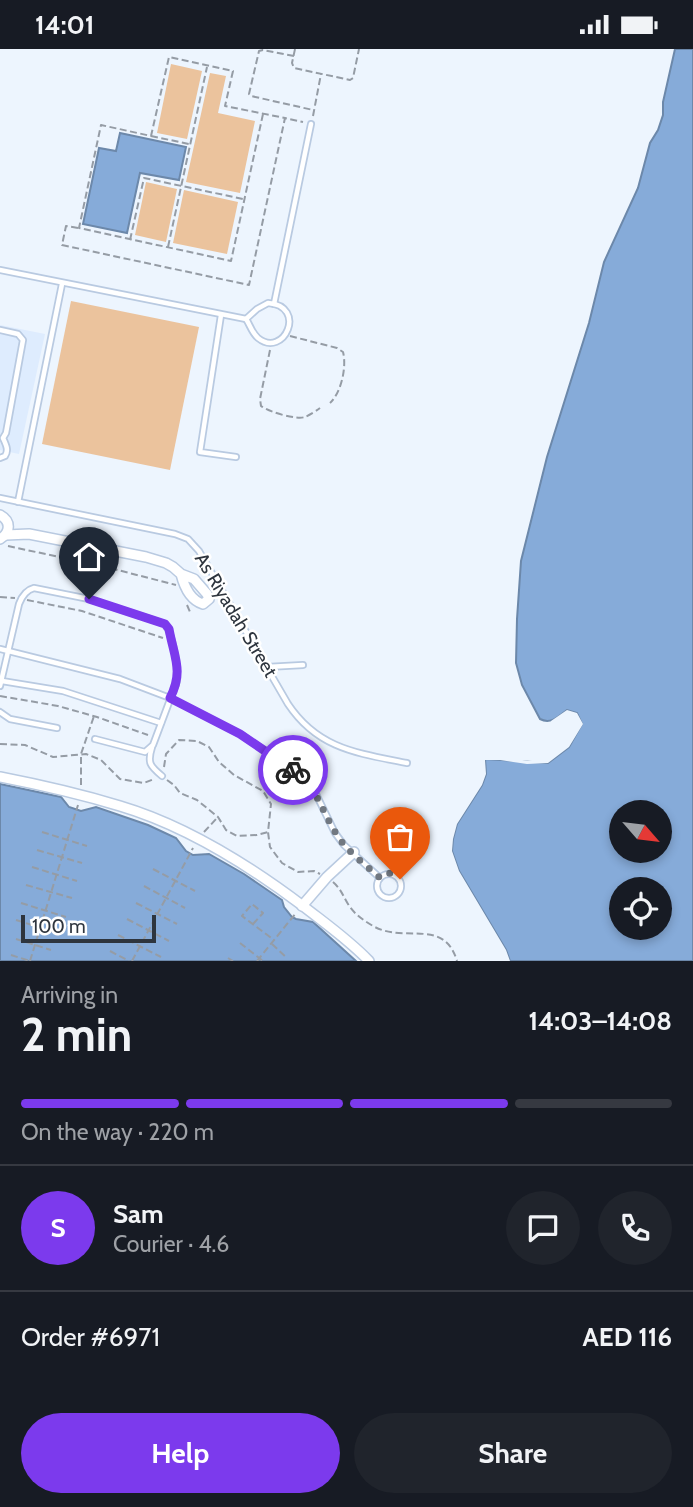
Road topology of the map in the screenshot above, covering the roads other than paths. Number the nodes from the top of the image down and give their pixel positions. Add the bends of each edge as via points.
1 (311, 124) road end
2 (0, 270) edge
3 (62, 283) junction
4 (274, 304) junction
5 (221, 315) junction
6 (246, 319) junction
7 (0, 330) edge
8 (1, 438) edge
9 (236, 457) dead end
10 (0, 458) edge
11 (0, 498) edge
12 (18, 502) junction
13 (0, 515) edge
14 (8, 523) junction
15 (29, 534) junction
16 (3, 537) edge
17 (181, 574) dead end
18 (0, 649) edge
19 (9, 651) junction
20 (303, 665) dead end
21 (267, 667) junction
22 (1, 683) edge
23 (170, 698) junction
24 (0, 712) edge
25 (161, 723) junction
26 (57, 728) dead end
27 (95, 739) dead end
28 (153, 745) junction
29 (407, 763) dead end
30 (162, 776) road end
31 (0, 777) edge
32 (354, 852) junction
33 (380, 878) junction
34 (302, 906) junction
35 (369, 961) edge

1 - 4 lane
2 - 3 lane
3 - 5 lane
3 - 12 lane
4 - 6 lane via 262,305
4 - 6 lane via 289,318 281,339 262,341
5 - 6 lane
5 - 9 lane via 201,452
7 - 8 lane via 18,334 23,340 6,433
8 - 10 lane via 7,453
11 - 12 lane, As Riyadah Street
12 - 21 lane, As Riyadah Street via 187,539 199,551
13 - 14 street, As Riyadah Street
14 - 15 street, As Riyadah Street
14 - 16 street
15 - 16 street, As Riyadah Street
15 - 17 street, As Riyadah Street via 146,558
18 - 19 lane
19 - 22 lane
19 - 23 lane via 120,679
19 - 23 lane via 21,599 29,589 89,599 165,624 178,672
20 - 21 lane
21 - 29 lane, As Riyadah Street via 293,712 321,738 348,750
22 - 25 lane via 63,691
23 - 25 lane
23 - 32 lane via 240,734 303,776 335,833
24 - 26 lane via 10,719
25 - 28 lane
27 - 28 lane via 145,752
28 - 30 lane via 149,758
31 - 34 street via 122,806 169,825 247,868
32 - 33 lane
32 - 34 street
33 - 33 lane via 390,873 397,876 400,892 393,898 381,895 377,888
34 - 35 street

